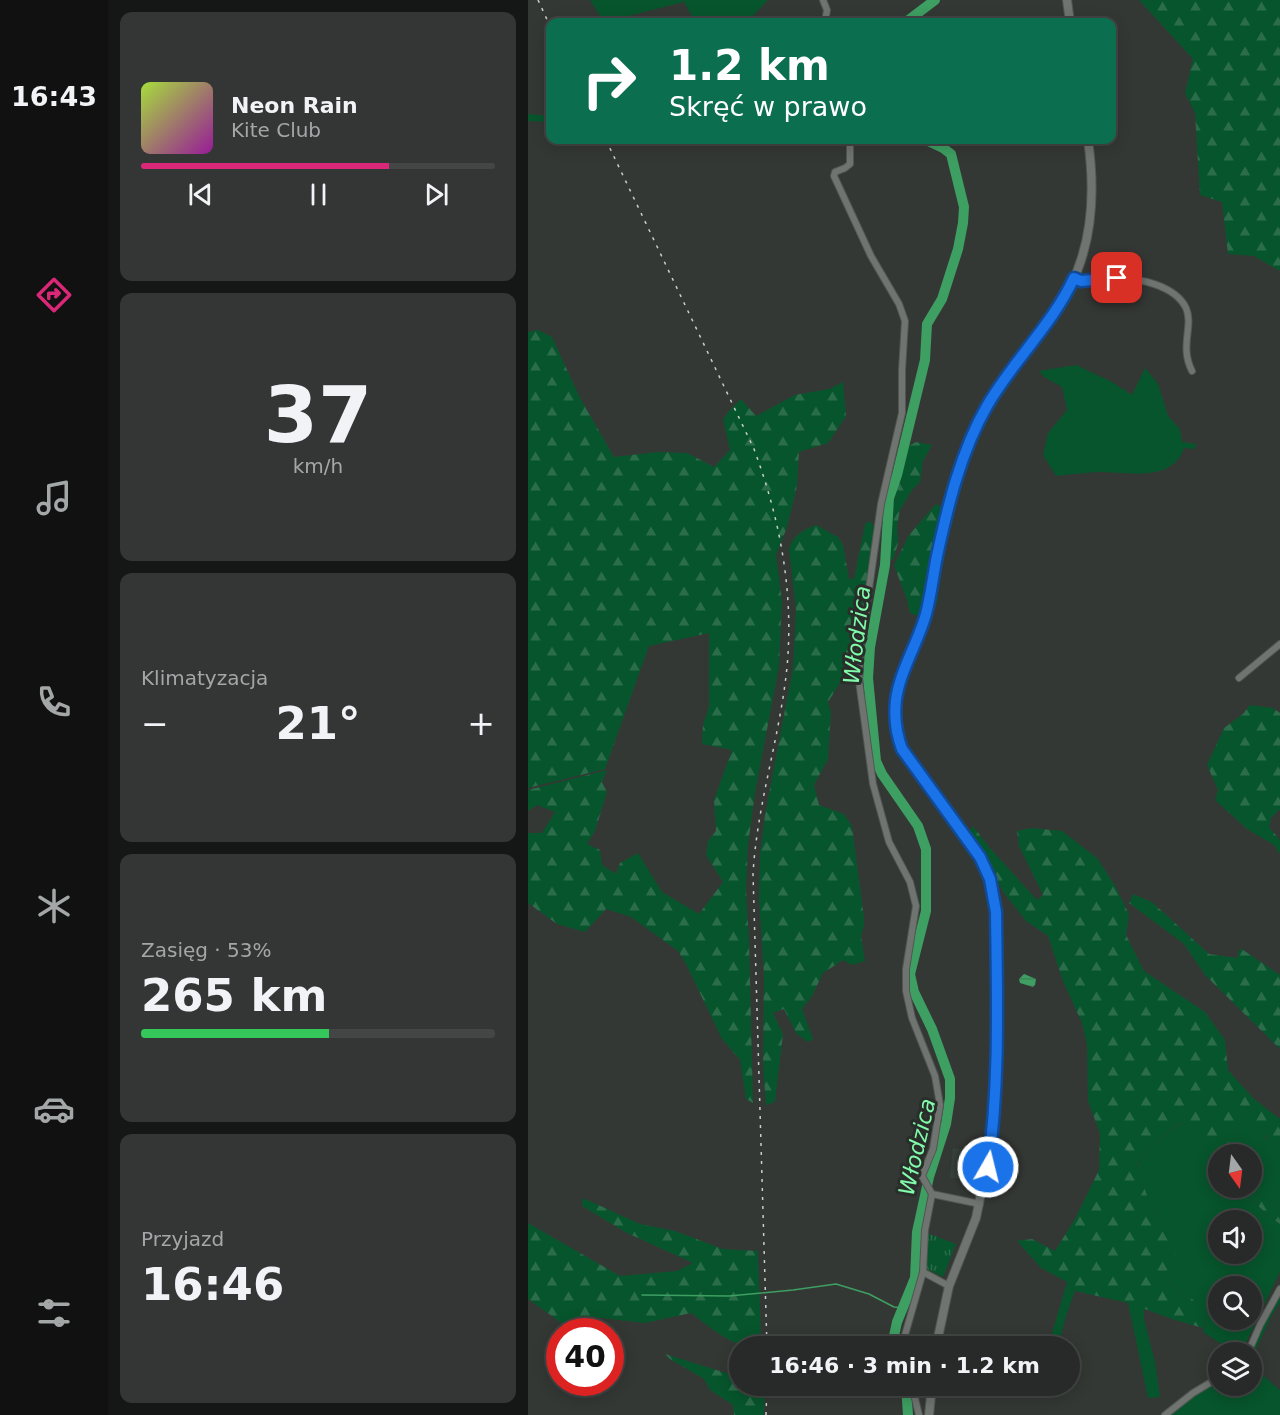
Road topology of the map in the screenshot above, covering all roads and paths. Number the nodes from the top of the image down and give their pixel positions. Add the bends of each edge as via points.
1 (823, 0) edge
2 (1067, 0) edge
3 (826, 18) edge
4 (1069, 18) edge
5 (850, 144) edge
6 (1088, 144) edge
7 (1074, 278) junction
8 (1192, 371) dead end
9 (1280, 644) edge
10 (1239, 678) dead end
11 (931, 1192) junction
12 (980, 1204) junction
13 (923, 1272) junction
14 (949, 1286) junction
15 (1280, 1289) edge
16 (905, 1336) edge
17 (938, 1336) edge
18 (1253, 1342) edge
19 (1208, 1384) edge
20 (914, 1396) edge
21 (931, 1396) edge
22 (919, 1415) edge
23 (929, 1415) edge
24 (1165, 1415) edge

1 - 3 street
2 - 4 street
5 - 11 street via 850,164 834,176 905,321 900,430 881,504 859,681 873,784 889,842 910,882 916,906 906,991 940,1105 933,1149 922,1176
6 - 7 street via 1092,200
7 - 8 street via 1145,282 1178,299 1187,314 1185,356
7 - 12 street via 987,405 970,440 937,555 926,614 895,706 902,749 980,857 995,900 995,1111
9 - 10 street
11 - 12 street
11 - 13 street
12 - 14 street
13 - 14 street
13 - 16 street
14 - 17 street
15 - 18 street
19 - 24 street
20 - 22 street
21 - 23 street

